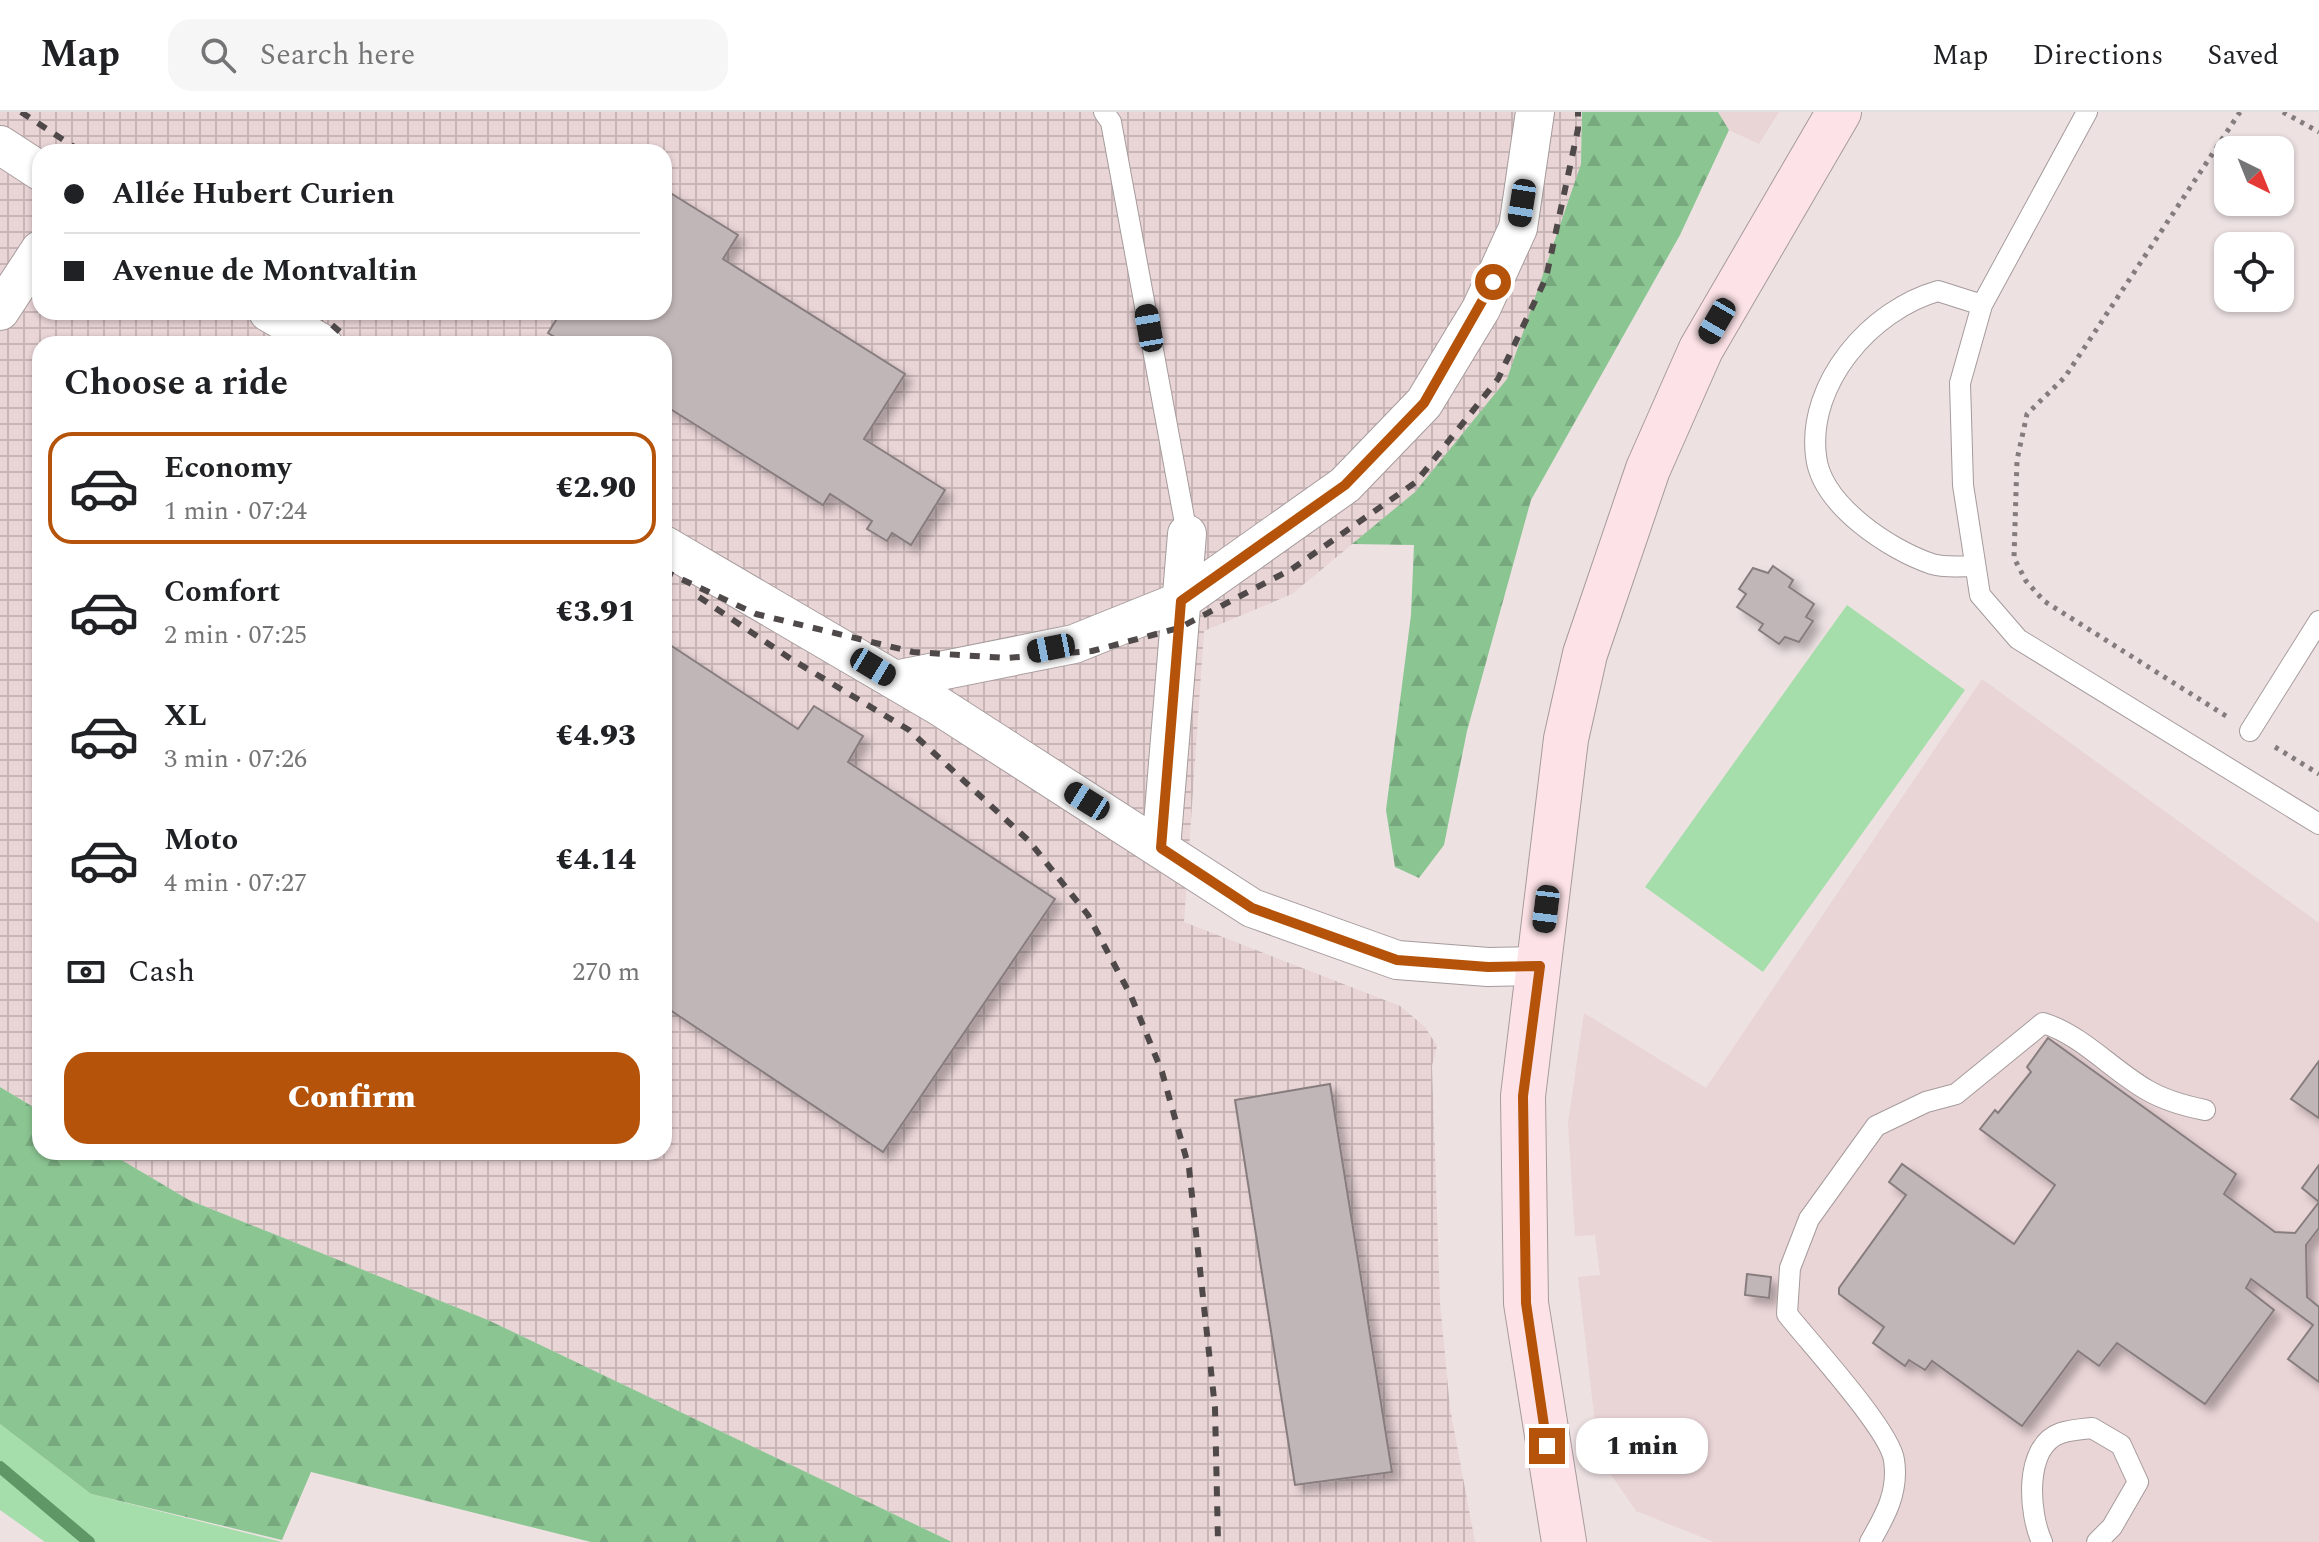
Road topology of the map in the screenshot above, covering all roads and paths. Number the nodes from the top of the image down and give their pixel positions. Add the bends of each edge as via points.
1 (1104, 112) edge
2 (1535, 112) edge
3 (1839, 112) edge
4 (2240, 112) edge
5 (2283, 112) edge
6 (2079, 115) edge
7 (2319, 132) edge
8 (0, 145) edge
9 (32, 166) edge
10 (32, 262) edge
11 (1982, 305) junction
12 (0, 311) edge
13 (282, 320) edge
14 (309, 336) edge
15 (1187, 534) joint
16 (672, 550) edge
17 (1975, 566) junction
18 (1181, 601) junction
19 (2319, 621) edge
20 (895, 680) junction
21 (2250, 731) junction
22 (2319, 774) edge
23 (2319, 824) edge
24 (1161, 848) junction
25 (1540, 966) junction
26 (2205, 1110) dead end
27 (1564, 1542) edge
28 (1870, 1542) edge
29 (2042, 1542) edge
30 (2097, 1542) edge

1 - 15 lane via 1111,122
2 - 18 street via 1518,228 1481,309 1424,403 1345,485
3 - 25 street via 1701,349 1614,559 1566,739
4 - 21 path via 2065,377 2027,414 2017,460 2014,558 2044,601
5 - 7 path
6 - 11 lane
8 - 9 street
10 - 12 street
11 - 17 lane via 1960,383 1963,485
11 - 17 lane via 1938,291 1893,311 1872,328 1840,363 1824,393 1816,457 1827,484 1885,545 1936,566
13 - 14 street
15 - 18 street
16 - 20 street
17 - 23 lane via 1980,595 2018,639
18 - 20 street via 1074,644
18 - 24 street
19 - 21 lane
20 - 24 street
21 - 22 path
24 - 25 street via 1252,908 1397,960
25 - 27 street via 1523,1096 1526,1303
26 - 28 lane via 2148,1091 2043,1023 1956,1094 1876,1126 1809,1219 1790,1268 1787,1314 1874,1424 1894,1458 1892,1503
29 - 30 lane via 2030,1496 2038,1457 2058,1434 2092,1428 2121,1445 2138,1482

